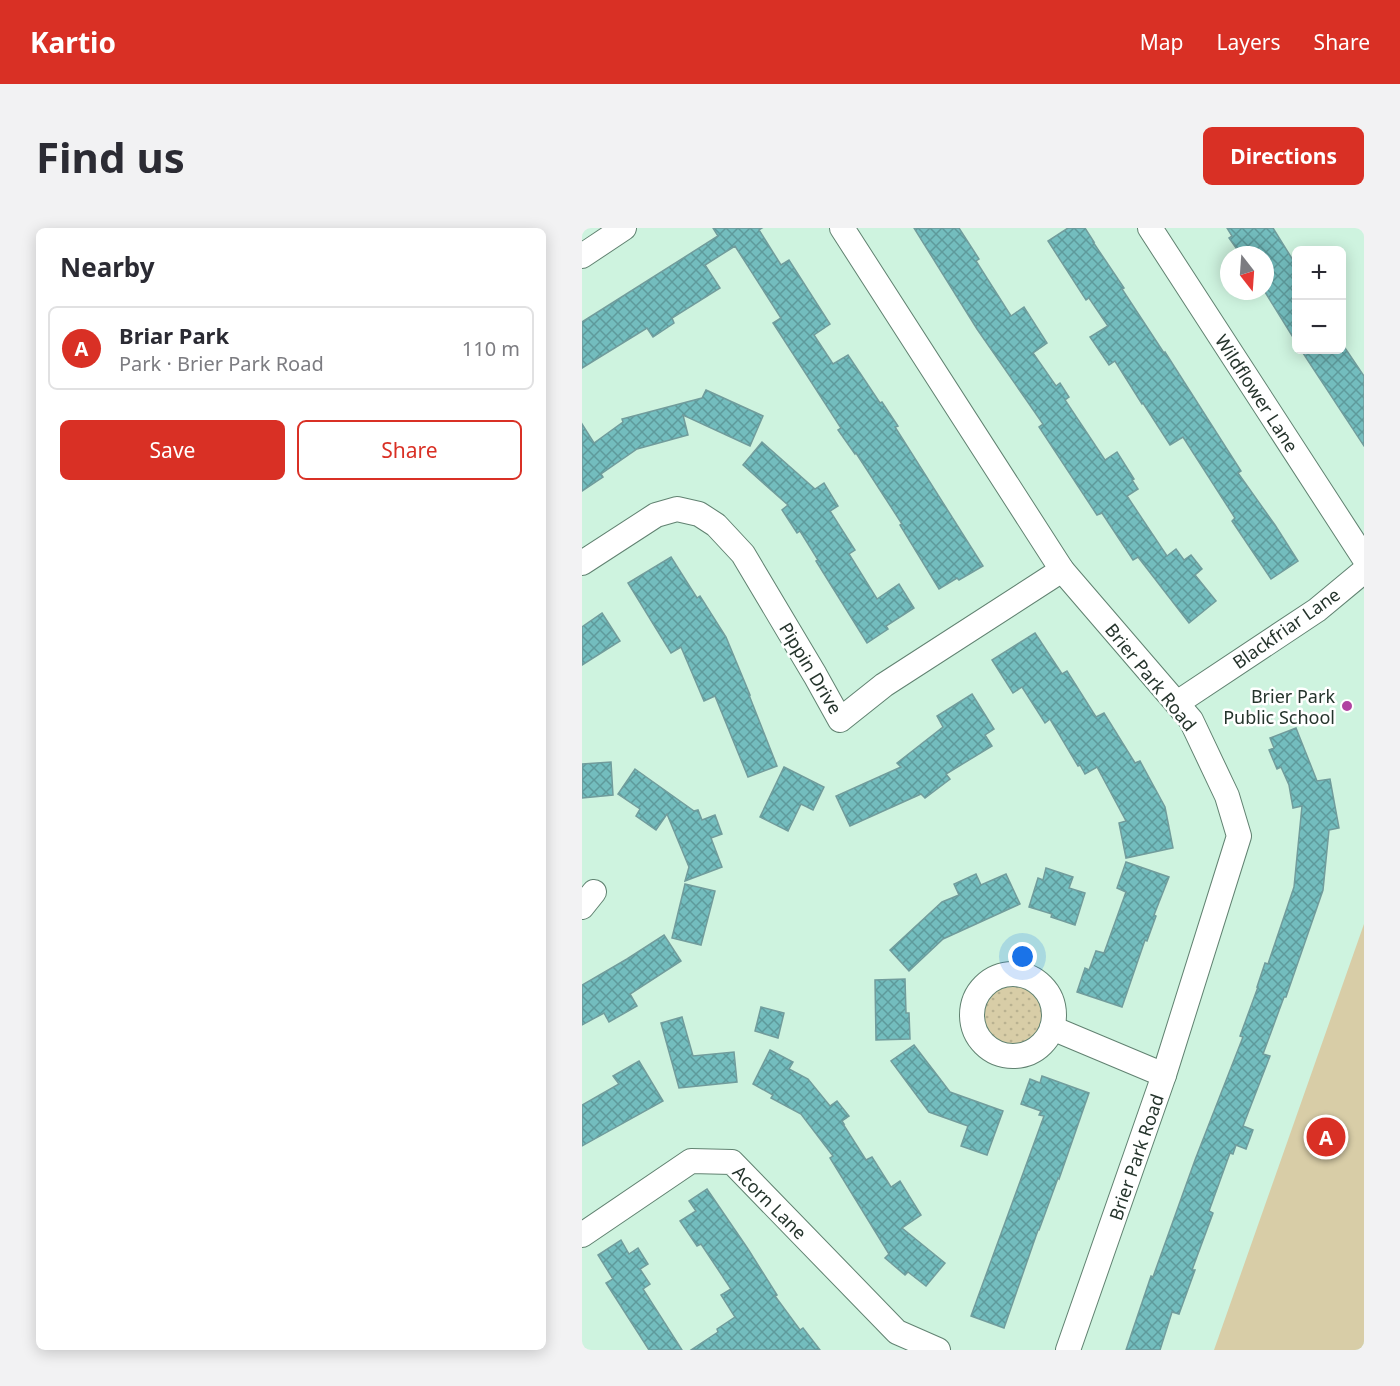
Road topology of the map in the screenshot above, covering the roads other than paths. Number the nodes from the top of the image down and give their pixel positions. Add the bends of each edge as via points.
1 (624, 228) edge
2 (842, 228) edge
3 (1150, 228) edge
4 (582, 256) edge
5 (1364, 558) edge
6 (582, 563) edge
7 (1062, 570) junction
8 (1364, 572) edge
9 (1177, 703) junction
10 (1052, 1028) dead end
11 (1164, 1075) junction
12 (582, 1235) edge
13 (938, 1350) edge
14 (1068, 1350) edge

1 - 4 street
2 - 7 street, Brier Park Road
3 - 5 street, Wildflower Lane
6 - 7 street, Pippin Drive via 656,515 677,509 699,514 716,525 743,554 840,720 884,685
7 - 9 street, Brier Park Road
8 - 9 street, Blackfriar Lane via 1317,610
9 - 11 street, Brier Park Road via 1191,720 1227,796 1239,836
10 - 11 street
11 - 14 street, Brier Park Road
12 - 13 street, Acorn Lane via 691,1161 732,1162 897,1332

